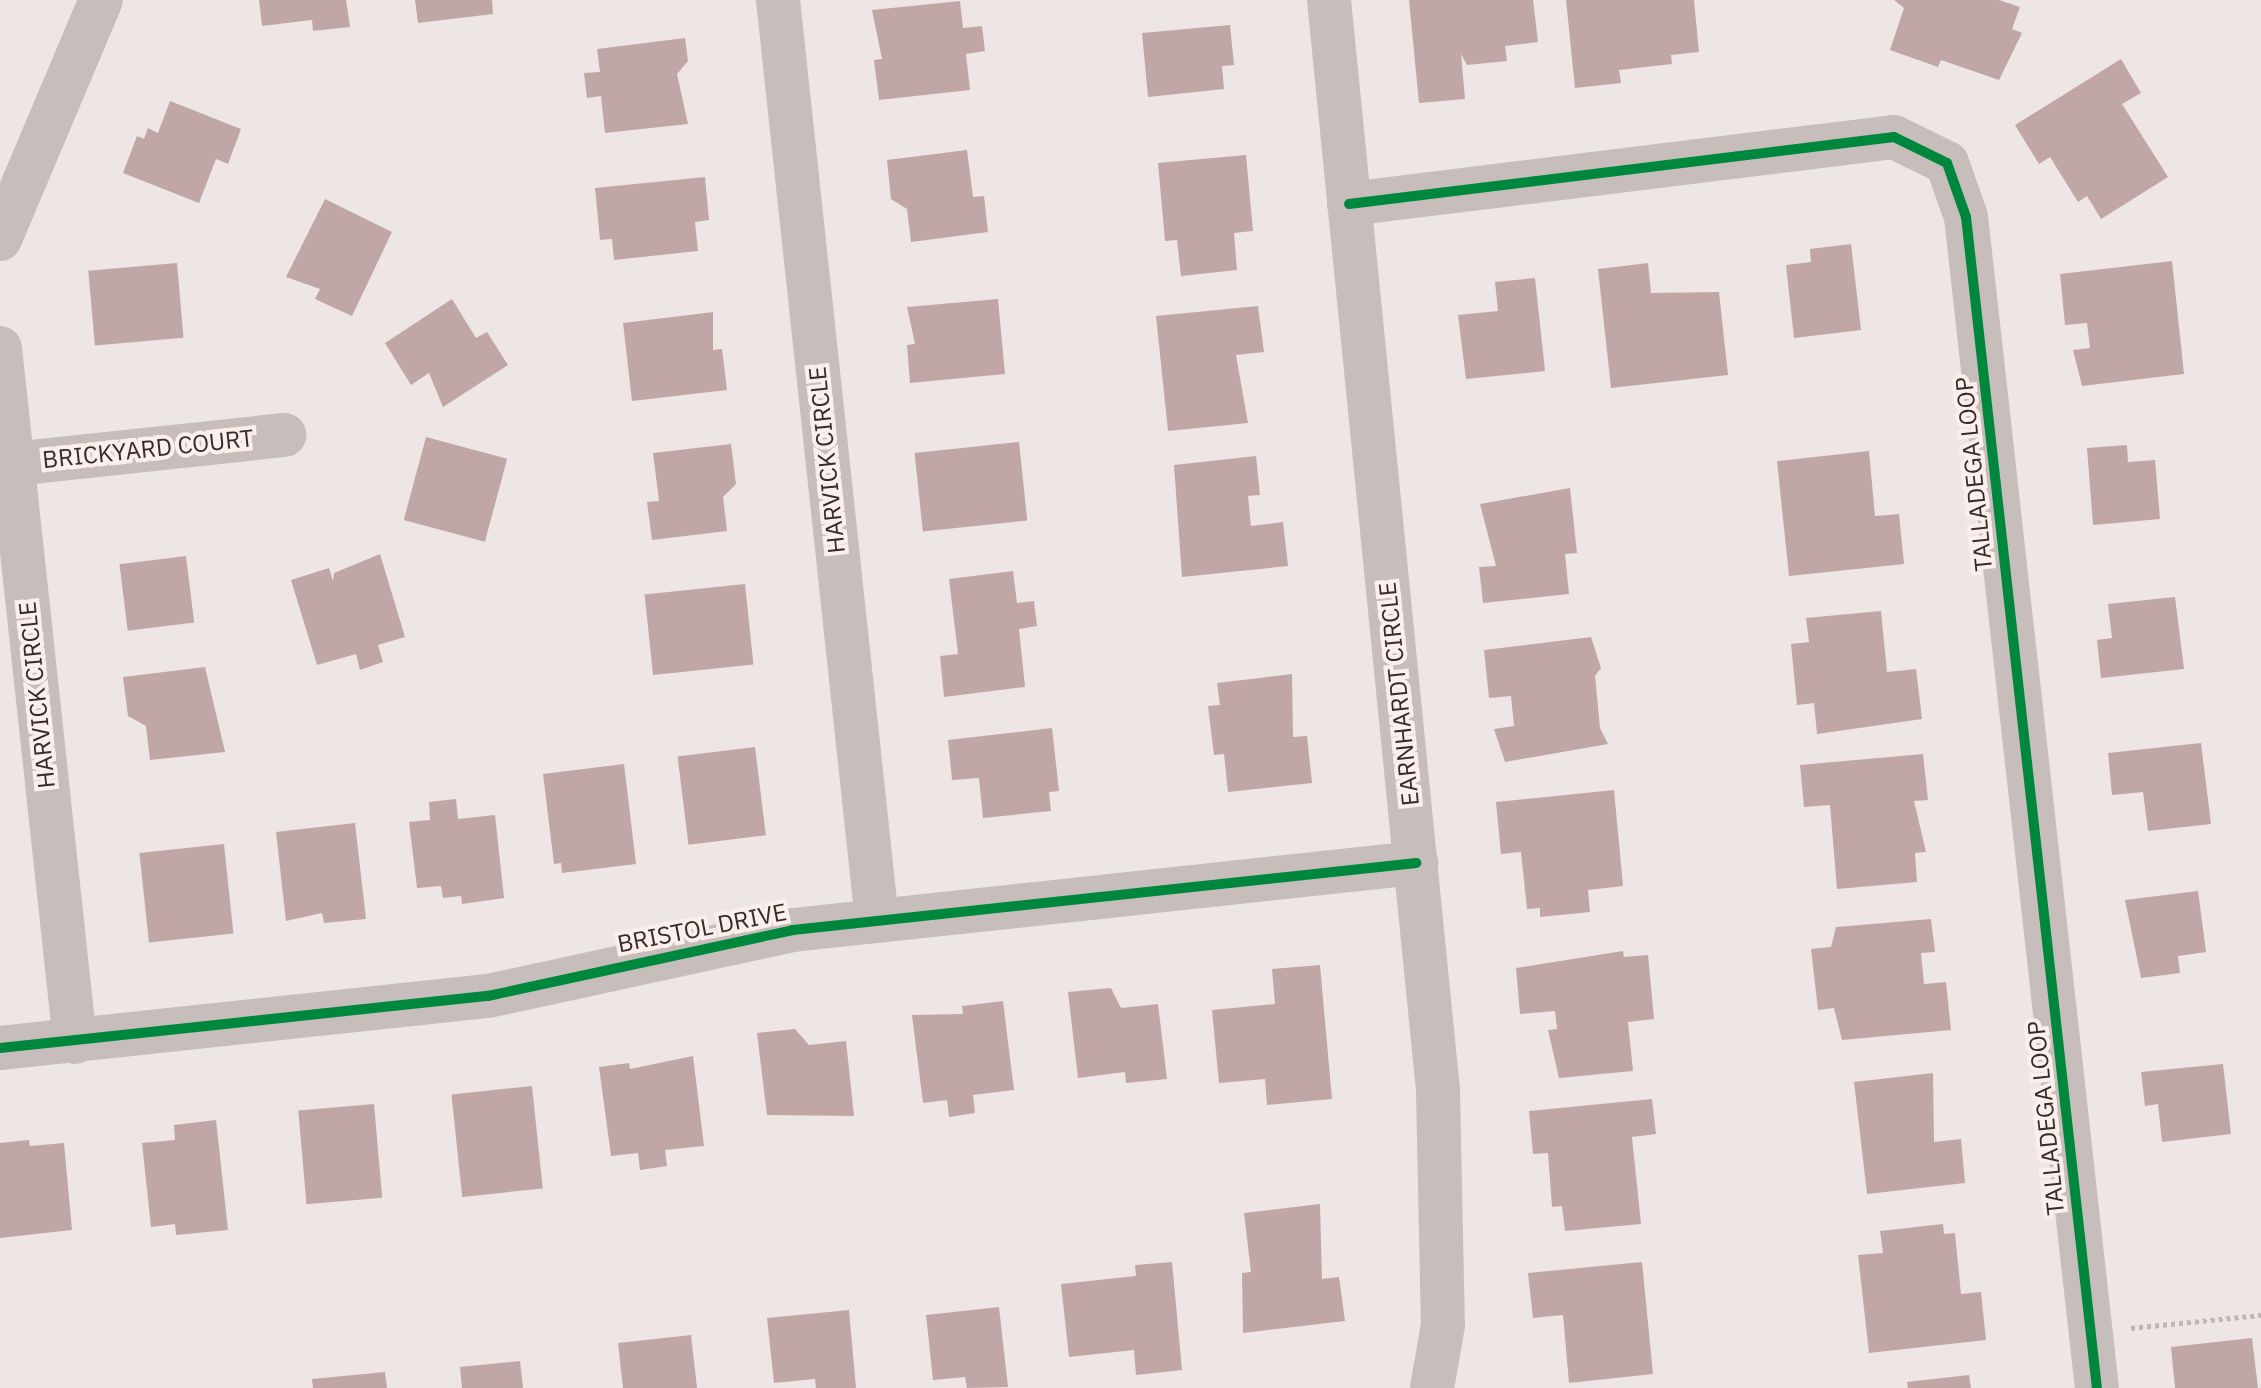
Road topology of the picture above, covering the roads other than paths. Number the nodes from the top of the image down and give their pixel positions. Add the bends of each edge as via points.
1 (101, 0) edge
2 (778, 0) edge
3 (1329, 0) edge
4 (1349, 204) junction
5 (0, 239) edge
6 (0, 348) edge
7 (284, 435) dead end
8 (13, 464) junction
9 (1416, 863) junction
10 (877, 921) junction
11 (75, 1042) junction
12 (0, 1048) edge
13 (1432, 1388) edge
14 (2097, 1388) edge

1 - 5 street
2 - 10 street, HARVICK CIRCLE
3 - 4 street, EARNHARDT CIRCLE
4 - 9 street, EARNHARDT CIRCLE
4 - 14 street, TALLADEGA LOOP via 1894,137 1947,163 1966,217
6 - 8 street, HARVICK CIRCLE
7 - 8 street, BRICKYARD COURT
8 - 11 street, HARVICK CIRCLE
9 - 10 street, BRISTOL DRIVE
9 - 13 street, EARNHARDT CIRCLE via 1438,1091 1443,1325
10 - 11 street, BRISTOL DRIVE via 655,956 488,996
11 - 12 street, BRISTOL DRIVE

